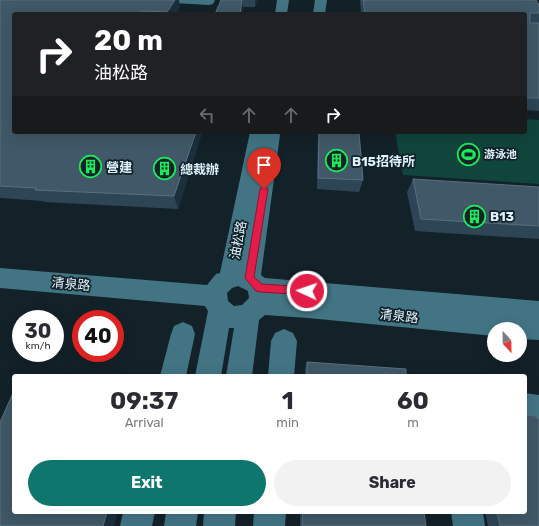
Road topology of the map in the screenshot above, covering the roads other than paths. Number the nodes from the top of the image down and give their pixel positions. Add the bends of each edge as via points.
1 (173, 0) edge
2 (210, 0) edge
3 (283, 0) edge
4 (292, 0) edge
5 (321, 0) edge
6 (281, 12) edge
7 (291, 12) edge
8 (319, 12) edge
9 (258, 134) edge
10 (273, 134) edge
11 (0, 278) edge
12 (249, 293) junction
13 (217, 304) junction
14 (539, 312) edge
15 (539, 329) edge
16 (284, 341) dead end
17 (208, 374) edge
18 (239, 374) edge
19 (281, 374) edge
20 (527, 407) edge
21 (539, 408) edge
22 (139, 514) edge
23 (182, 514) edge
24 (220, 514) edge
25 (270, 514) edge
26 (467, 514) edge
27 (136, 526) edge
28 (180, 526) edge
29 (218, 526) edge
30 (269, 526) edge
31 (469, 526) edge

1 - 2 street
3 - 6 street
4 - 7 street
5 - 8 street
9 - 12 street, 油松路
10 - 12 street, 油松路
11 - 13 street, 清泉路
12 - 13 street via 233,317
12 - 13 street, 油松路 via 219,285
12 - 14 street, 清泉路 via 307,291
12 - 15 street, 清泉路 via 315,308
12 - 18 street
13 - 17 street
16 - 19 street
20 - 21 street
22 - 27 street
23 - 28 street
24 - 29 street
25 - 30 street
26 - 31 street

